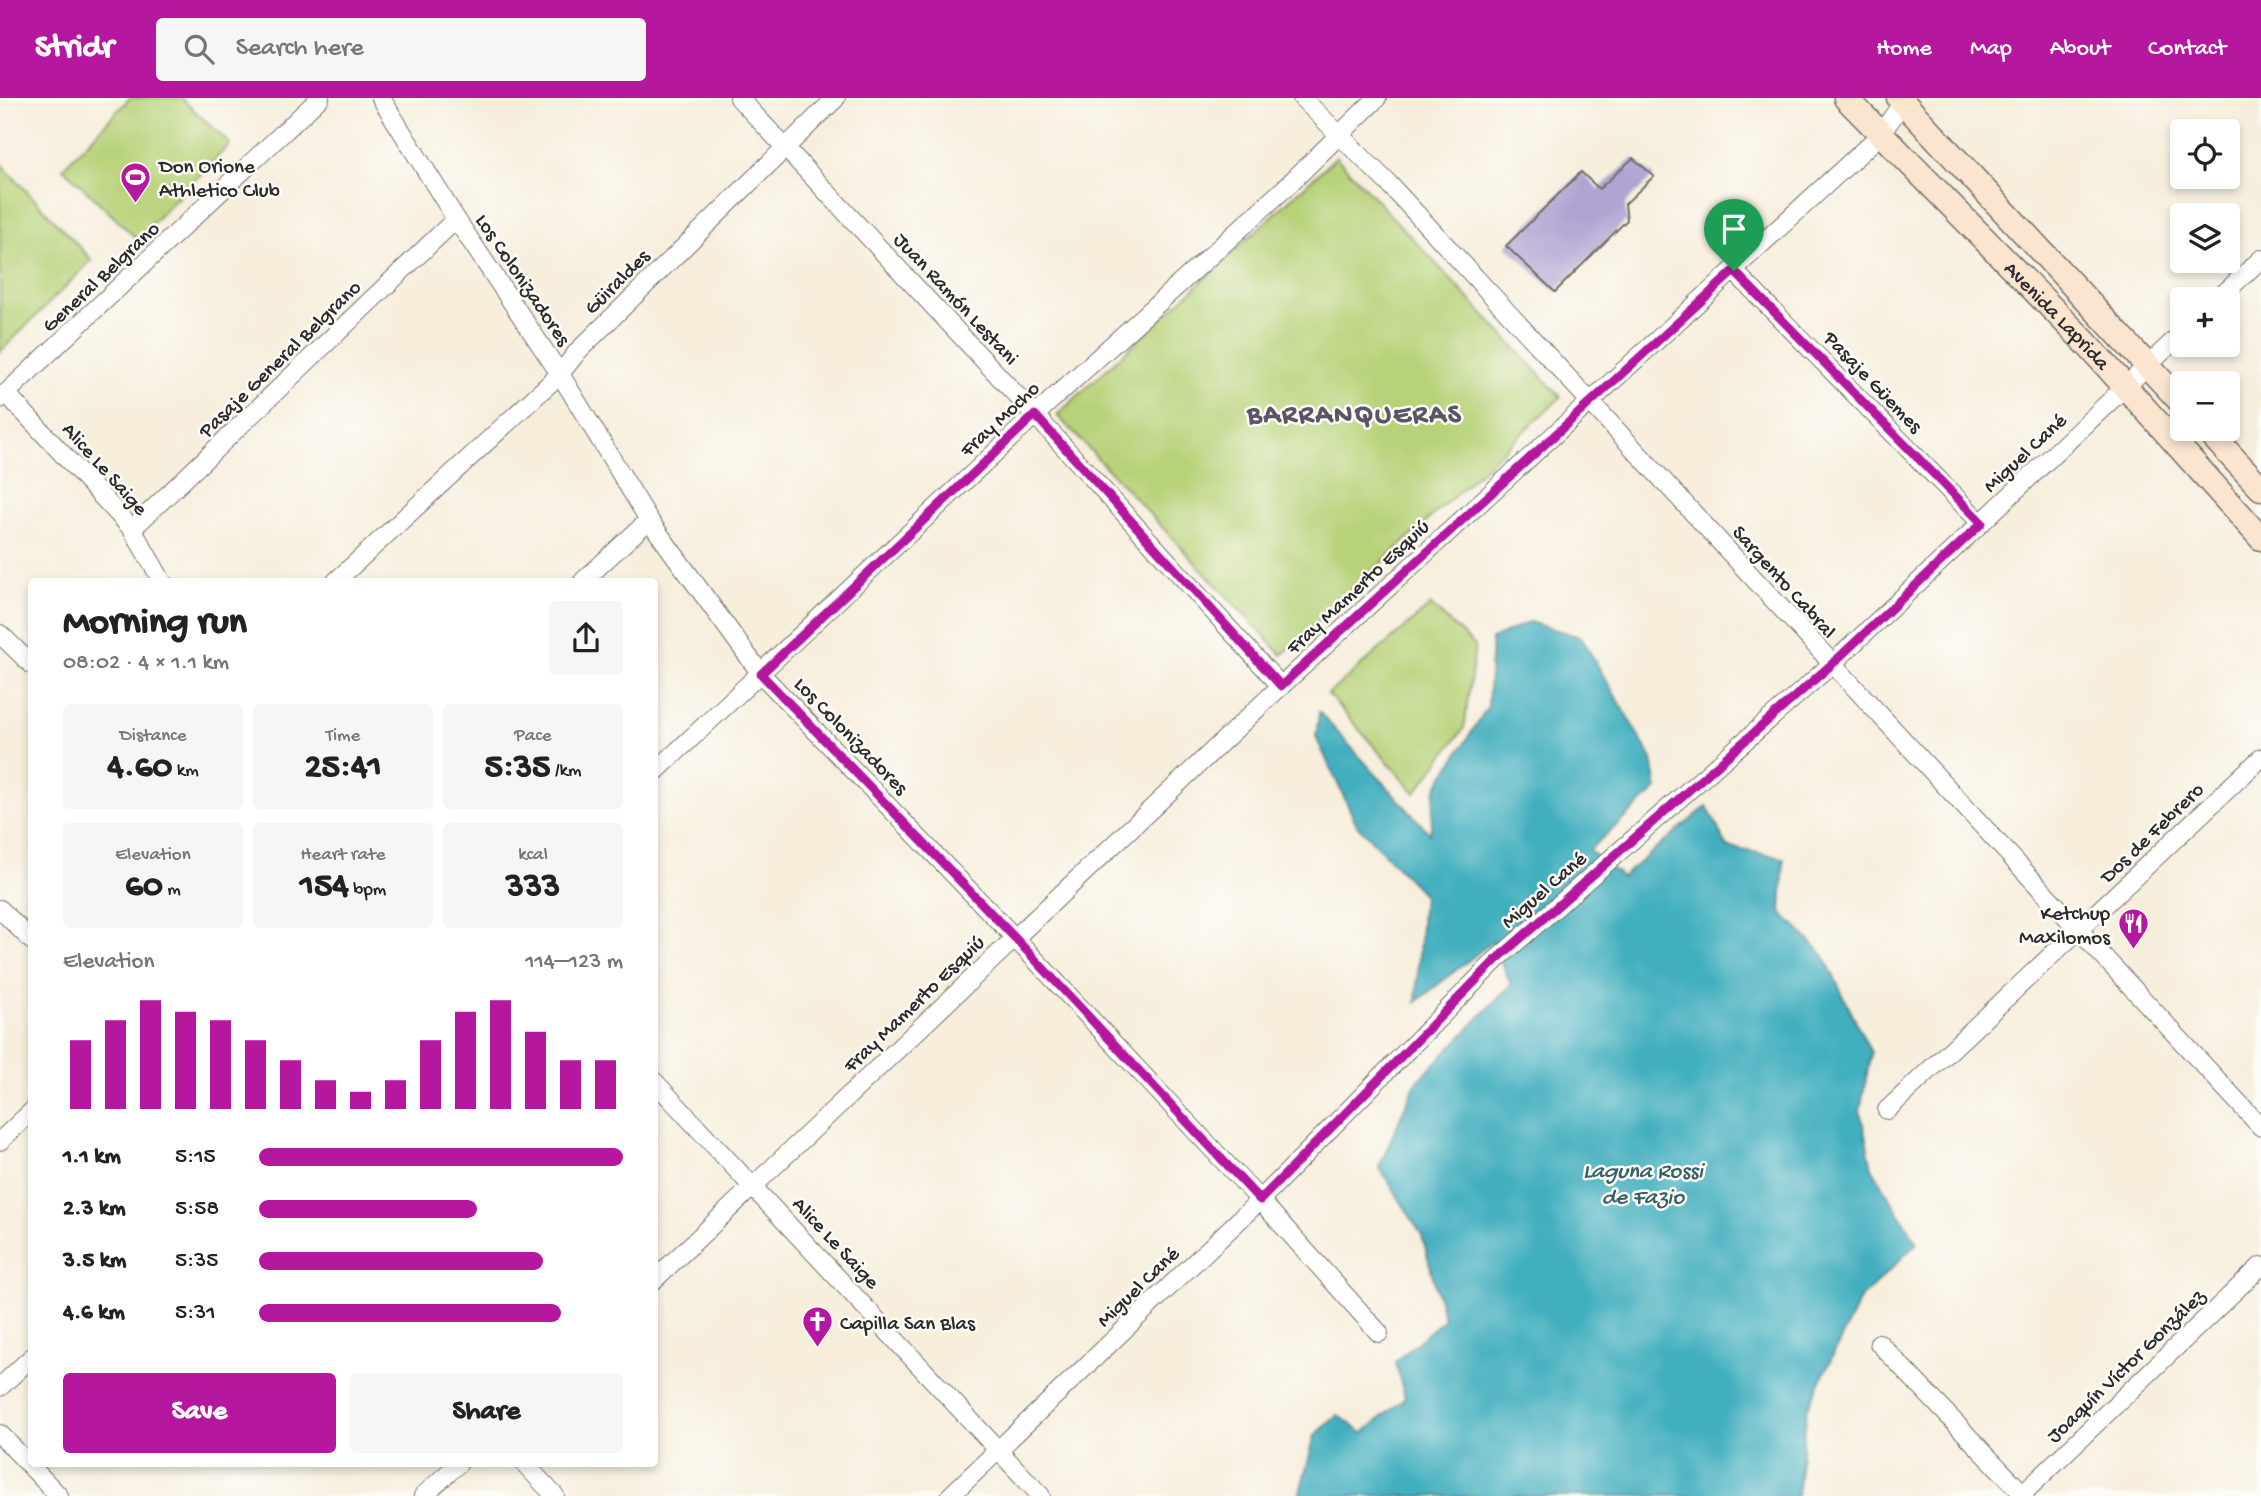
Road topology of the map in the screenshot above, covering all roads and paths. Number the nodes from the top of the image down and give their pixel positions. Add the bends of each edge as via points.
1 (320, 98) edge
2 (381, 98) edge
3 (739, 98) edge
4 (836, 98) edge
5 (1302, 98) edge
6 (1377, 98) edge
7 (1846, 98) edge
8 (1902, 99) edge
9 (1339, 134) junction
10 (1880, 135) junction
11 (785, 146) junction
12 (456, 219) junction
13 (2261, 259) edge
14 (1734, 271) junction
15 (2231, 287) edge
16 (2170, 345) edge
17 (2148, 366) junction
18 (560, 374) junction
19 (2126, 387) junction
20 (2170, 390) edge
21 (3, 396) edge
22 (1590, 403) junction
23 (1035, 415) junction
24 (2217, 441) edge
25 (2261, 488) edge
26 (649, 520) junction
27 (1982, 523) junction
28 (132, 529) junction
29 (2261, 538) edge
30 (160, 578) edge
31 (339, 578) edge
32 (586, 578) edge
33 (0, 634) edge
34 (28, 661) edge
35 (1831, 665) junction
36 (761, 674) junction
37 (1281, 686) junction
38 (2261, 758) edge
39 (658, 769) edge
40 (0, 909) edge
41 (2080, 932) junction
42 (28, 937) edge
43 (1014, 937) junction
44 (658, 1085) edge
45 (1888, 1110) dead end
46 (28, 1115) edge
47 (2261, 1127) edge
48 (0, 1141) edge
49 (754, 1186) junction
50 (1260, 1200) junction
51 (2261, 1266) edge
52 (658, 1276) edge
53 (1379, 1333) dead end
54 (1879, 1343) dead end
55 (28, 1361) edge
56 (0, 1387) edge
57 (0, 1434) edge
58 (998, 1451) junction
59 (28, 1463) edge
60 (31, 1467) edge
61 (455, 1467) edge
62 (528, 1467) edge
63 (2022, 1495) edge
64 (59, 1496) edge
65 (423, 1496) edge
66 (555, 1496) edge
67 (950, 1496) edge
68 (1041, 1496) edge

1 - 21 street, General Belgrano
2 - 12 street, Los Colonizadores
3 - 11 street, Juan Ramón Lestani
4 - 11 street, Güiraldes
5 - 9 street, Sargento Cabral
6 - 9 street, Fray Mocho
7 - 10 main road, Avenida Laprida
8 - 10 street, Fray Mamerto Esquiú
8 - 17 main road, Avenida Laprida
9 - 22 street, Sargento Cabral
9 - 23 street, Fray Mocho
10 - 14 street, Fray Mamerto Esquiú
10 - 19 main road, Avenida Laprida
11 - 18 street, Güiraldes
11 - 23 street, Juan Ramón Lestani
12 - 18 street, Los Colonizadores
12 - 28 street, Pasaje General Belgrano
13 - 15 street
14 - 22 street, Fray Mamerto Esquiú
14 - 27 street, Pasaje Güemes
16 - 17 street, Miguel Cané
17 - 19 street, Miguel Cané
17 - 20 main road, Avenida Laprida
18 - 26 street, Los Colonizadores
18 - 31 street, Güiraldes
19 - 27 street, Miguel Cané
19 - 29 main road, Avenida Laprida
21 - 28 street, Alice Le Saige
22 - 35 street, Sargento Cabral
22 - 37 street, Fray Mamerto Esquiú
23 - 36 street, Fray Mocho
23 - 37 street, Juan Ramón Lestani
24 - 25 main road
26 - 32 street
26 - 36 street, Los Colonizadores
27 - 35 street, Miguel Cané
28 - 30 street, Alice Le Saige
33 - 34 street
35 - 41 street, Sargento Cabral
35 - 50 street, Miguel Cané via 1496,960
36 - 39 street, Fray Mocho
36 - 43 street, Los Colonizadores
37 - 43 street, Fray Mamerto Esquiú
38 - 41 street, Dos de Febrero
40 - 42 street
41 - 45 street, Dos de Febrero
41 - 47 street, Sargento Cabral
43 - 49 street, Fray Mamerto Esquiú
43 - 50 street, Los Colonizadores
44 - 49 street, Alice Le Saige
46 - 48 street
49 - 52 street, Fray Mamerto Esquiú
49 - 58 street, Alice Le Saige
50 - 53 street, Los Colonizadores
50 - 58 street, Miguel Cané
51 - 63 street, Joaquín Víctor González
54 - 63 street
55 - 56 street
57 - 59 street
58 - 67 street, Miguel Cané
58 - 68 street, Alice Le Saige
60 - 64 street
61 - 65 street
62 - 66 street

